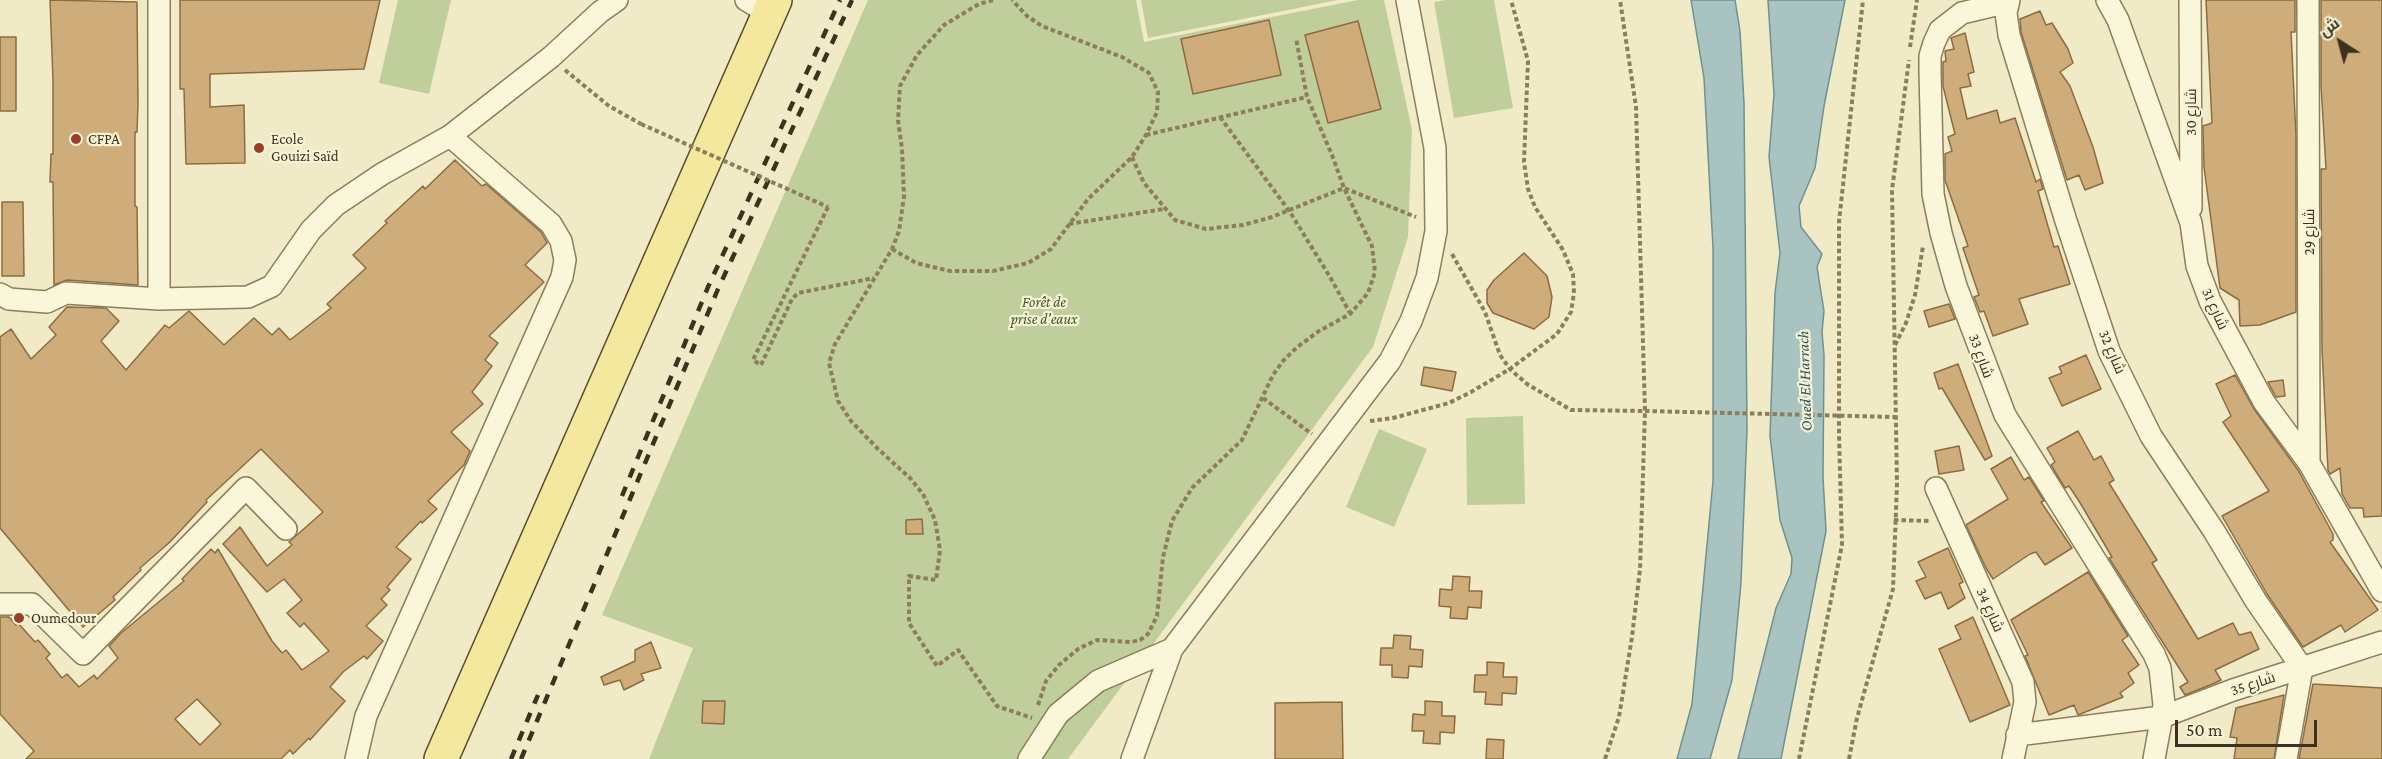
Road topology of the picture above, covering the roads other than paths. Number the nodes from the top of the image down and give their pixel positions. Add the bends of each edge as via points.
1 (159, 0) edge
2 (617, 0) edge
3 (1407, 0) edge
4 (2107, 0) edge
5 (2190, 0) edge
6 (2308, 0) edge
7 (2009, 1) edge
8 (763, 4) edge
9 (450, 136) junction
10 (2191, 223) junction
11 (0, 294) edge
12 (159, 299) junction
13 (2309, 463) junction
14 (1936, 488) dead end
15 (286, 529) dead end
16 (2382, 591) edge
17 (0, 604) edge
18 (2382, 642) edge
19 (1172, 649) junction
20 (2302, 668) junction
21 (2162, 717) junction
22 (2017, 735) junction
23 (356, 759) edge
24 (441, 759) edge
25 (1029, 759) edge
26 (1132, 759) edge
27 (2013, 759) edge
28 (2154, 759) edge
29 (2286, 759) edge

1 - 12 street
2 - 9 street
3 - 19 street via 1435,148 1436,231 1427,278 1390,361
4 - 10 street, شارع 31 via 2118,20
5 - 10 street, شارع 30
6 - 13 street, شارع 29
7 - 20 street, شارع 32 via 2009,35 2109,351 2151,436
7 - 21 street, شارع 33 via 1962,12 1940,30 1930,56 1934,194 1947,262 2005,415 2154,654 2163,688
8 - 24 main road
9 - 12 street via 336,205 311,230 272,286 248,297
9 - 23 street via 551,224 561,241 565,260 562,277 366,716
10 - 13 street, شارع 31 via 2197,266 2210,301 2264,402
11 - 12 street via 47,302 66,293
13 - 16 street, شارع 31
14 - 22 street, شارع 34 via 2023,682 2025,702
15 - 17 street via 246,488 83,654 32,604
18 - 20 street, شارع 35
19 - 25 street via 1098,681 1058,714
19 - 26 street
20 - 21 street, شارع 35
20 - 29 street
21 - 22 street, شارع 35
21 - 28 street, شارع 33
22 - 27 street, شارع 34

